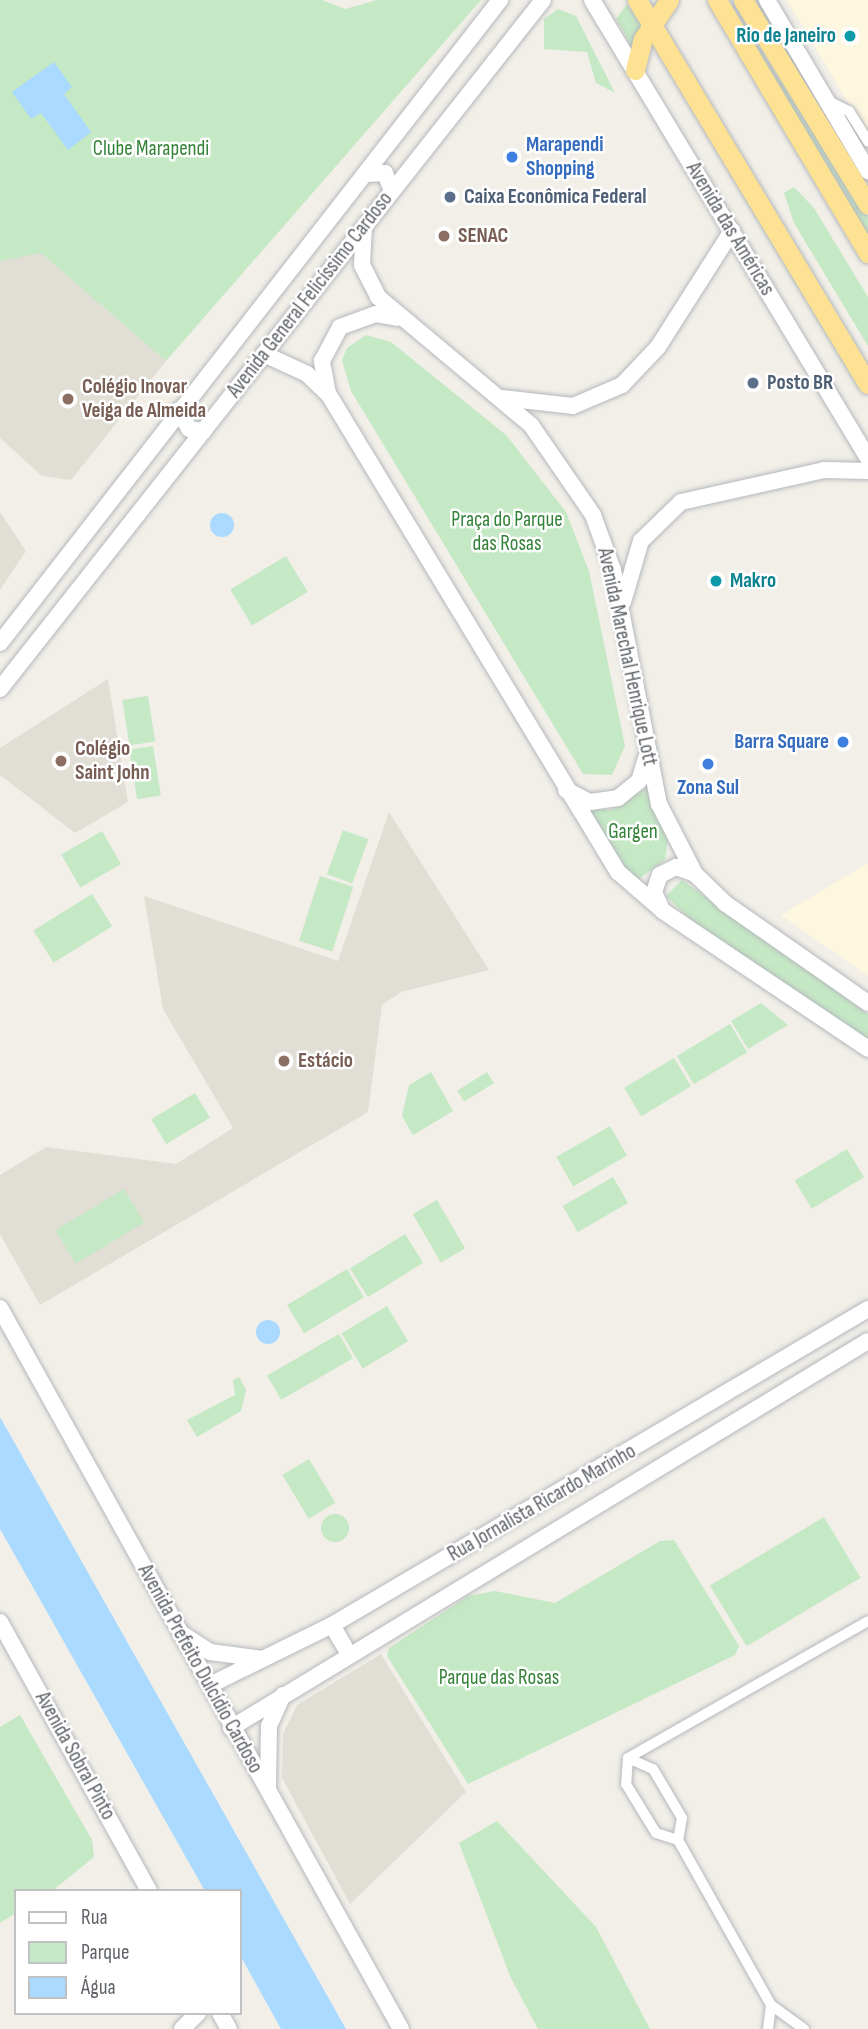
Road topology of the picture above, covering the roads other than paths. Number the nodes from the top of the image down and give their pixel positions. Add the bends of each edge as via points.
1 (500, 0) edge
2 (543, 0) edge
3 (592, 0) edge
4 (637, 0) edge
5 (669, 0) edge
6 (717, 0) edge
7 (743, 0) edge
8 (767, 0) edge
9 (652, 24) junction
10 (635, 70) junction
11 (826, 100) junction
12 (868, 142) edge
13 (868, 171) edge
14 (366, 174) junction
15 (392, 191) junction
16 (868, 205) edge
17 (364, 227) junction
18 (732, 230) junction
19 (868, 253) edge
20 (398, 318) junction
21 (264, 354) junction
22 (868, 384) edge
23 (329, 395) junction
24 (502, 398) junction
25 (179, 410) junction
26 (204, 431) junction
27 (868, 458) edge
28 (868, 471) edge
29 (54, 573) junction
30 (78, 590) junction
31 (622, 611) junction
32 (0, 643) edge
33 (0, 689) edge
34 (647, 756) junction
35 (562, 786) junction
36 (695, 874) junction
37 (663, 911) junction
38 (868, 1003) edge
39 (868, 1049) edge
40 (0, 1308) edge
41 (868, 1309) edge
42 (868, 1341) edge
43 (668, 1429) junction
44 (682, 1452) junction
45 (474, 1543) junction
46 (487, 1567) junction
47 (868, 1621) edge
48 (0, 1622) edge
49 (332, 1625) junction
50 (180, 1632) junction
51 (349, 1654) junction
52 (270, 1660) junction
53 (210, 1685) junction
54 (285, 1691) junction
55 (231, 1728) junction
56 (628, 1758) junction
57 (268, 1794) junction
58 (678, 1840) junction
59 (148, 1889) edge
60 (771, 2005) junction
61 (196, 2015) edge
62 (182, 2029) edge
63 (401, 2029) edge
64 (768, 2029) edge
65 (804, 2029) edge

1 - 14 street, Avenida General Felicíssimo Cardoso
2 - 15 street, Avenida General Felicíssimo Cardoso
3 - 10 street, Avenida das Américas
4 - 9 highway, Avenida das Américas
5 - 9 highway
6 - 19 highway
7 - 16 highway
8 - 11 street
9 - 10 highway
9 - 22 highway, Avenida das Américas
10 - 18 street, Avenida das Américas
11 - 12 street via 849,111
11 - 13 street
14 - 15 street via 385,173
14 - 25 street, Avenida General Felicíssimo Cardoso
15 - 17 street, Avenida General Felicíssimo Cardoso
17 - 20 street, Avenida Marechal Henrique Lott via 368,281
17 - 21 street, Avenida General Felicíssimo Cardoso
18 - 24 street via 667,334 622,385 573,406
18 - 27 street, Avenida das Américas
20 - 23 street via 376,314 340,327 321,361
20 - 24 street, Avenida Marechal Henrique Lott
21 - 23 street via 307,374
21 - 26 street, Avenida General Felicíssimo Cardoso
23 - 35 street
24 - 31 street, Avenida Marechal Henrique Lott via 543,438 584,499 607,551
25 - 26 street via 189,429
25 - 29 street, Avenida General Felicíssimo Cardoso
26 - 30 street, Avenida General Felicíssimo Cardoso
28 - 31 street via 824,470 681,502 641,541
29 - 30 street via 73,574
29 - 32 street, Avenida General Felicíssimo Cardoso
30 - 33 street, Avenida General Felicíssimo Cardoso
31 - 34 street, Avenida Marechal Henrique Lott
34 - 35 street via 639,781 618,798 590,802
34 - 36 street, Avenida Marechal Henrique Lott via 659,804
35 - 37 street via 618,872
36 - 37 street via 676,867 660,875 654,892
36 - 38 street, Avenida Marechal Henrique Lott via 726,904
37 - 39 street
40 - 50 street, Avenida Prefeito Dulcídio Cardoso
41 - 43 street, Rua Jornalista Ricardo Marinho
42 - 44 street, Rua Jornalista Ricardo Marinho
43 - 44 street
43 - 45 street, Rua Jornalista Ricardo Marinho
44 - 46 street, Rua Jornalista Ricardo Marinho
45 - 46 street
45 - 49 street, Rua Jornalista Ricardo Marinho
46 - 51 street, Rua Jornalista Ricardo Marinho
47 - 56 street
48 - 59 street, Avenida Sobral Pinto
49 - 51 street
49 - 52 street, Rua Jornalista Ricardo Marinho
50 - 52 street via 210,1652
50 - 53 street, Avenida Prefeito Dulcídio Cardoso
51 - 54 street, Rua Jornalista Ricardo Marinho
52 - 53 street, Rua Jornalista Ricardo Marinho
53 - 55 street, Avenida Prefeito Dulcídio Cardoso
54 - 55 street, Rua Jornalista Ricardo Marinho
54 - 57 street via 269,1726
55 - 57 street, Avenida Prefeito Dulcídio Cardoso
56 - 58 street via 653,1769 682,1818
56 - 58 street via 623,1773 650,1823 664,1839
57 - 63 street, Avenida Prefeito Dulcídio Cardoso
58 - 60 street
60 - 64 street
60 - 65 street
61 - 62 street

